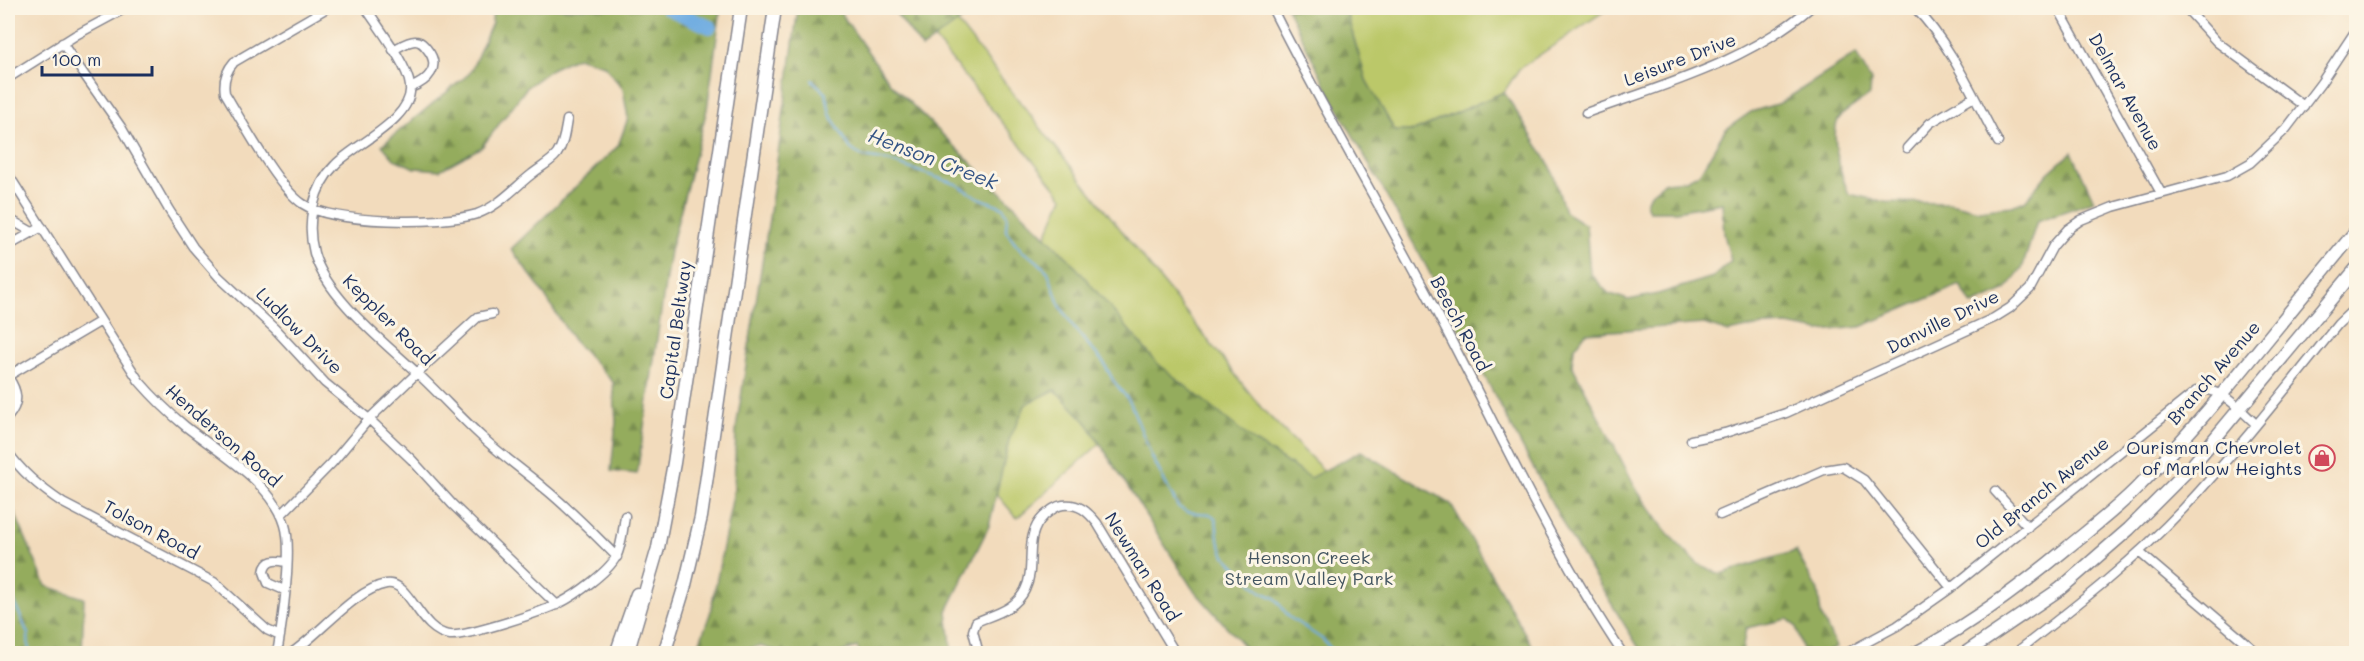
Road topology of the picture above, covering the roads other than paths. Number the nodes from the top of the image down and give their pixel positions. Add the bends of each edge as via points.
1 (126, 8) edge
2 (327, 8) edge
3 (366, 8) edge
4 (741, 8) edge
5 (775, 8) edge
6 (1272, 8) edge
7 (1810, 8) edge
8 (1915, 8) edge
9 (2058, 8) edge
10 (2186, 8) edge
11 (2356, 30) edge
12 (62, 43) junction
13 (393, 50) junction
14 (8, 78) edge
15 (410, 88) junction
16 (1974, 97) junction
17 (2304, 105) junction
18 (1586, 112) dead end
19 (567, 120) dead end
20 (1998, 142) dead end
21 (1907, 148) dead end
22 (8, 174) edge
23 (2161, 193) junction
24 (312, 210) junction
25 (11, 220) dead end
26 (2356, 225) edge
27 (42, 227) junction
28 (2356, 231) edge
29 (32, 232) junction
30 (8, 246) edge
31 (2326, 267) junction
32 (2356, 269) edge
33 (2356, 280) edge
34 (2356, 307) edge
35 (492, 314) dead end
36 (101, 321) junction
37 (2314, 322) junction
38 (417, 373) junction
39 (8, 376) edge
40 (2221, 394) junction
41 (2239, 410) junction
42 (8, 417) edge
43 (369, 420) junction
44 (2256, 424) junction
45 (1691, 440) dead end
46 (8, 452) edge
47 (674, 463) junction
48 (1995, 491) dead end
49 (281, 515) junction
50 (1720, 515) dead end
51 (625, 516) dead end
52 (2028, 527) junction
53 (2139, 552) junction
54 (617, 556) junction
55 (286, 562) junction
56 (1951, 588) junction
57 (284, 590) junction
58 (557, 605) junction
59 (280, 636) junction
60 (277, 654) edge
61 (290, 654) edge
62 (616, 654) edge
63 (627, 654) edge
64 (664, 654) edge
65 (979, 654) edge
66 (1176, 654) edge
67 (1623, 654) edge
68 (1845, 654) edge
69 (1914, 654) edge
70 (1964, 654) edge
71 (2014, 654) edge
72 (2259, 654) edge

1 - 12 street
2 - 24 street via 234,62 224,85 225,93 277,177 294,198
3 - 13 street
4 - 47 highway, Capital Beltway
5 - 64 highway via 710,465 699,527
6 - 67 street, Beech Road via 1569,566
7 - 18 street, Leisure Drive via 1749,50
8 - 16 street via 1935,32
9 - 23 street, Delmar Avenue
10 - 17 street via 2217,42
11 - 17 street, Danville Drive
12 - 14 street
12 - 43 street, Ludlow Drive via 121,127 194,247 325,382
13 - 15 street via 408,73
13 - 15 street via 414,41 432,55 434,70 429,79
15 - 24 street, Keppler Road via 408,103 402,111 326,175
16 - 20 street
16 - 21 street via 1930,123
17 - 23 street, Danville Drive via 2250,163 2227,176
19 - 24 street via 565,137 556,154 490,208 476,214 382,221
22 - 27 street, Henderson Road
23 - 45 street, Danville Drive via 2096,212 2068,229 2053,246 2030,289 1994,318 1785,413
24 - 38 street, Keppler Road via 311,237 321,272 345,303
25 - 29 street
26 - 31 highway
27 - 29 street
27 - 36 street, Henderson Road
28 - 31 highway, Branch Avenue
29 - 30 street
31 - 40 highway, Branch Avenue
32 - 37 highway
33 - 37 highway
34 - 44 street
35 - 38 street via 478,317
36 - 39 street
36 - 49 street, Henderson Road via 139,381 160,405 245,472 266,492
37 - 41 highway
38 - 43 street
38 - 54 street, Keppler Road via 480,435
39 - 42 street via 17,397
40 - 41 street
40 - 52 street, Old Branch Avenue via 2196,391
40 - 69 highway, Branch Avenue via 2107,516 1995,604
41 - 44 street
41 - 70 highway via 2191,467 2098,557 2051,596
43 - 49 street
43 - 58 street, Ludlow Drive
44 - 53 street
46 - 59 street, Tolson Road via 15,463 63,503 214,582 267,630
47 - 62 highway via 653,547
47 - 63 highway, Capital Beltway via 658,548
48 - 52 street
49 - 55 street, Henderson Road via 287,535
50 - 56 street via 1824,470 1843,467 1864,480
51 - 54 street
52 - 56 street, Old Branch Avenue
53 - 71 street
53 - 72 street
54 - 58 street via 586,586
55 - 57 street, Henderson Road
55 - 57 street via 273,560 264,572 268,583
56 - 68 street, Old Branch Avenue via 1897,626
57 - 59 street, Henderson Road
58 - 61 street via 465,634 447,635 430,627 400,587 387,583 370,590
59 - 60 street, Henderson Road
65 - 66 street, Newman Road via 973,631 976,622 1002,612 1020,598 1028,584 1032,539 1041,520 1054,507 1078,505 1097,523

